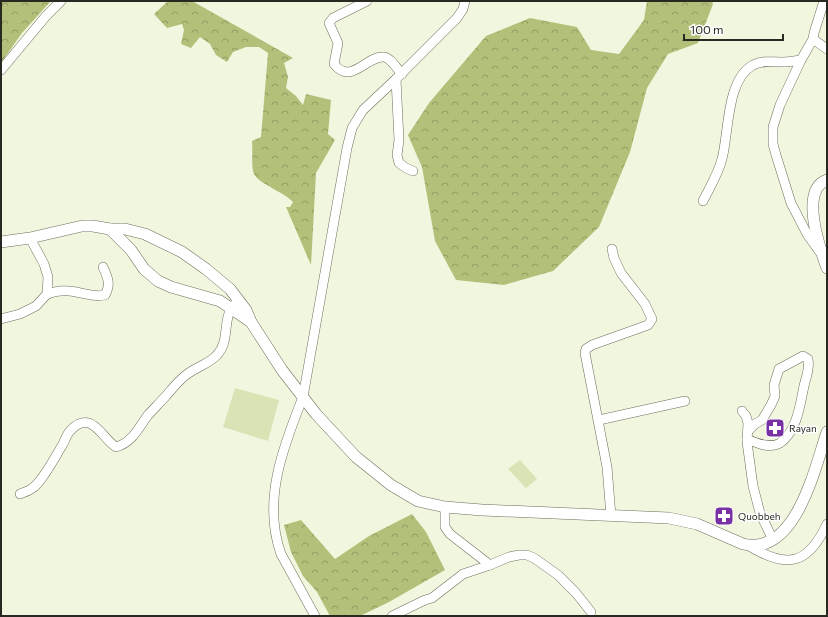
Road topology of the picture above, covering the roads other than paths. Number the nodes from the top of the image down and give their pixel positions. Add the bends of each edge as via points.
1 (61, 1) edge
2 (367, 1) edge
3 (465, 1) edge
4 (824, 3) edge
5 (813, 40) junction
6 (827, 49) edge
7 (801, 60) junction
8 (1, 70) edge
9 (399, 76) junction
10 (413, 171) dead end
11 (827, 180) edge
12 (703, 201) dead end
13 (110, 229) junction
14 (30, 238) junction
15 (1, 242) edge
16 (612, 249) dead end
17 (823, 256) junction
18 (103, 268) dead end
19 (827, 268) edge
20 (230, 289) junction
21 (47, 294) junction
22 (239, 300) junction
23 (220, 301) junction
24 (230, 308) junction
25 (1, 319) edge
26 (251, 322) junction
27 (303, 397) junction
28 (685, 401) dead end
29 (742, 411) dead end
30 (599, 420) junction
31 (827, 432) edge
32 (748, 435) junction
33 (20, 494) dead end
34 (445, 508) junction
35 (611, 516) junction
36 (827, 524) edge
37 (773, 540) junction
38 (749, 546) junction
39 (490, 565) junction
40 (591, 612) dead end
41 (315, 616) edge
42 (392, 616) edge

1 - 8 street
2 - 9 street via 333,18 329,23 338,43 334,64 341,71 348,72 376,58 388,58
3 - 9 street via 457,18
4 - 5 street
5 - 6 street
5 - 7 street
7 - 12 street via 762,61 751,66 741,77 730,107 723,158
7 - 17 street via 773,127 773,144 791,202 807,234
9 - 10 street via 397,155 399,163
9 - 27 street via 363,110 352,128
11 - 17 main road via 816,190 813,210
13 - 14 main road via 82,226
13 - 20 main road via 125,229 159,240 196,261
13 - 23 main road via 131,250 144,269 158,281
14 - 15 main road
14 - 21 street via 48,277
16 - 30 street via 621,273 652,319 648,325 586,349 585,358
17 - 19 main road
18 - 21 street via 109,281 105,295 93,296 71,291
20 - 22 main road
20 - 23 main road
21 - 25 street via 36,306
22 - 24 street
22 - 26 main road
23 - 24 main road
24 - 26 main road
24 - 33 street via 224,342 218,354 179,380 130,440 116,447 96,428 83,422 70,430 39,482 31,490
26 - 27 main road
27 - 34 main road via 356,457 376,473 418,501
27 - 41 street via 290,431 273,500 278,547
28 - 30 street
29 - 32 street via 748,423
30 - 35 street via 607,467
31 - 37 main road via 809,489 799,511 782,533
32 - 32 street via 771,405 779,369 802,356 808,359 809,372 799,409 787,435 779,444 770,446 757,443
32 - 37 street via 753,486 760,513
34 - 35 main road
34 - 39 street via 445,527 450,534
35 - 38 main road via 679,519
36 - 38 street via 805,556 796,559 773,558
37 - 38 main road via 766,544
39 - 40 street via 519,555 534,558 558,575
39 - 42 street via 463,574 432,598

